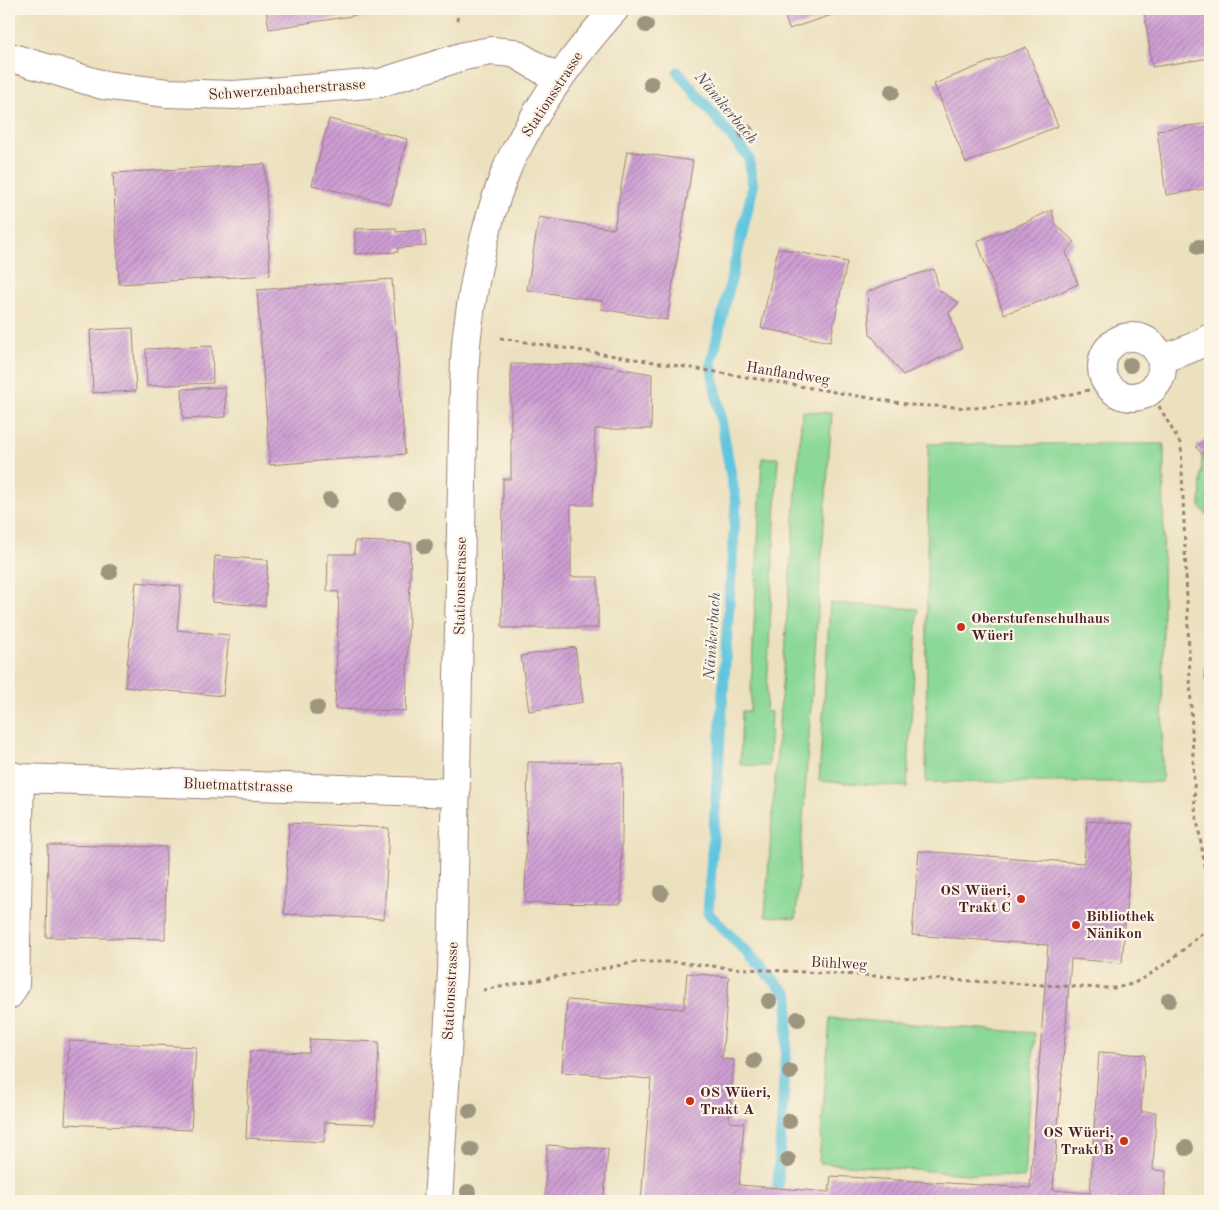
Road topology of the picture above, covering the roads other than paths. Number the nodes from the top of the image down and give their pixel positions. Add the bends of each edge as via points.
1 (615, 9) edge
2 (9, 57) edge
3 (558, 79) junction
4 (1210, 338) edge
5 (1162, 359) junction
6 (14, 776) edge
7 (456, 792) junction
8 (9, 995) edge
9 (438, 1201) edge

1 - 3 street, Stationsstrasse
2 - 3 street, Schwerzenbacherstrasse via 103,85 167,93 234,95 380,83 464,56 491,51 514,53
3 - 7 street, Stationsstrasse via 509,164 477,269 468,329 464,384
4 - 5 street
5 - 5 street via 1163,371 1158,382 1151,392 1140,397 1116,394 1102,376 1106,351 1124,337 1148,341
6 - 7 street, Bluetmattstrasse
6 - 8 street via 15,985
7 - 9 street, Stationsstrasse via 450,990

